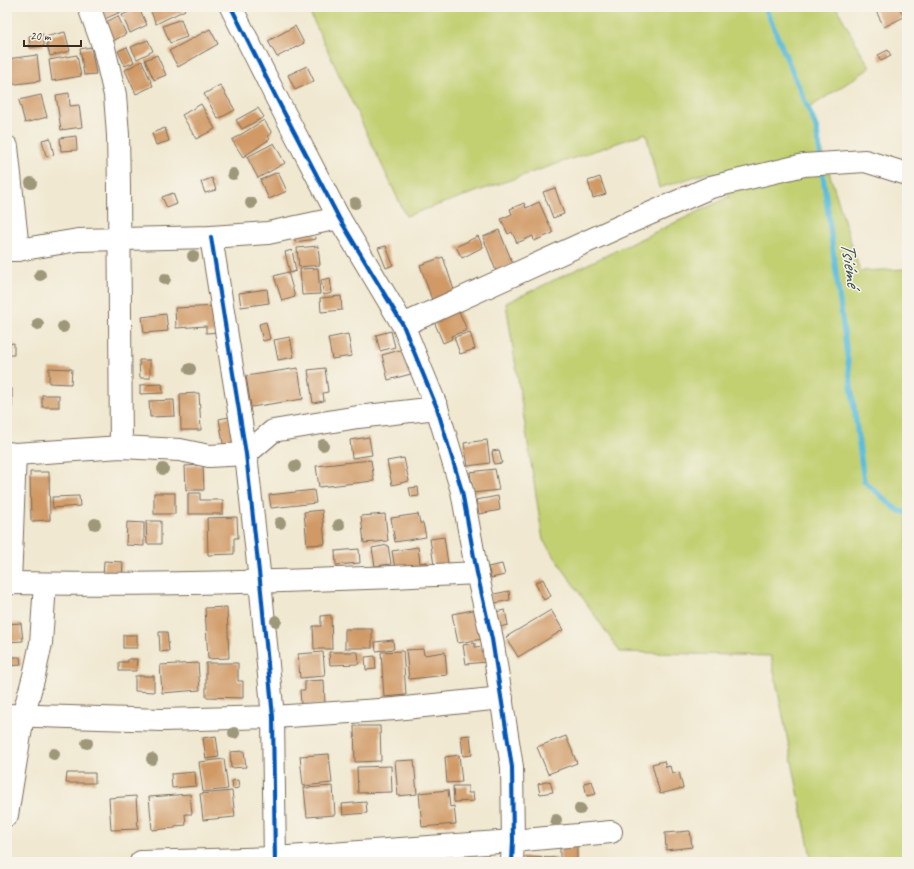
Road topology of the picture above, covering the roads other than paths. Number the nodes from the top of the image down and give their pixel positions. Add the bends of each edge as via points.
1 (88, 7) edge
2 (230, 7) edge
3 (7, 147) edge
4 (907, 174) edge
5 (339, 218) junction
6 (211, 237) junction
7 (119, 239) junction
8 (13, 250) edge
9 (403, 325) junction
10 (437, 408) junction
11 (121, 447) junction
12 (11, 453) edge
13 (246, 454) junction
14 (477, 574) junction
15 (260, 581) junction
16 (8, 583) edge
17 (45, 584) junction
18 (502, 698) junction
19 (15, 716) edge
20 (273, 718) junction
21 (7, 815) edge
22 (611, 832) dead end
23 (513, 841) junction
24 (275, 860) edge
25 (141, 862) edge
26 (512, 862) edge

1 - 7 street via 104,48 115,94
2 - 5 street
3 - 8 street
4 - 9 street via 865,161 804,165 711,187
5 - 6 street via 268,233
5 - 9 street
6 - 7 street
6 - 13 street
7 - 8 street via 78,240
7 - 11 street
9 - 10 street
10 - 13 street via 358,417 273,431
10 - 14 street via 462,491
11 - 12 street
11 - 13 street via 180,450 209,456
12 - 16 street
13 - 15 street
14 - 15 street
14 - 18 street
15 - 17 street
15 - 20 street
16 - 17 street
17 - 19 street via 41,643 34,676
18 - 20 street
18 - 23 street via 512,767
19 - 20 street via 162,720
19 - 21 street
20 - 24 street
22 - 23 street
23 - 24 street
23 - 26 street
24 - 25 street

